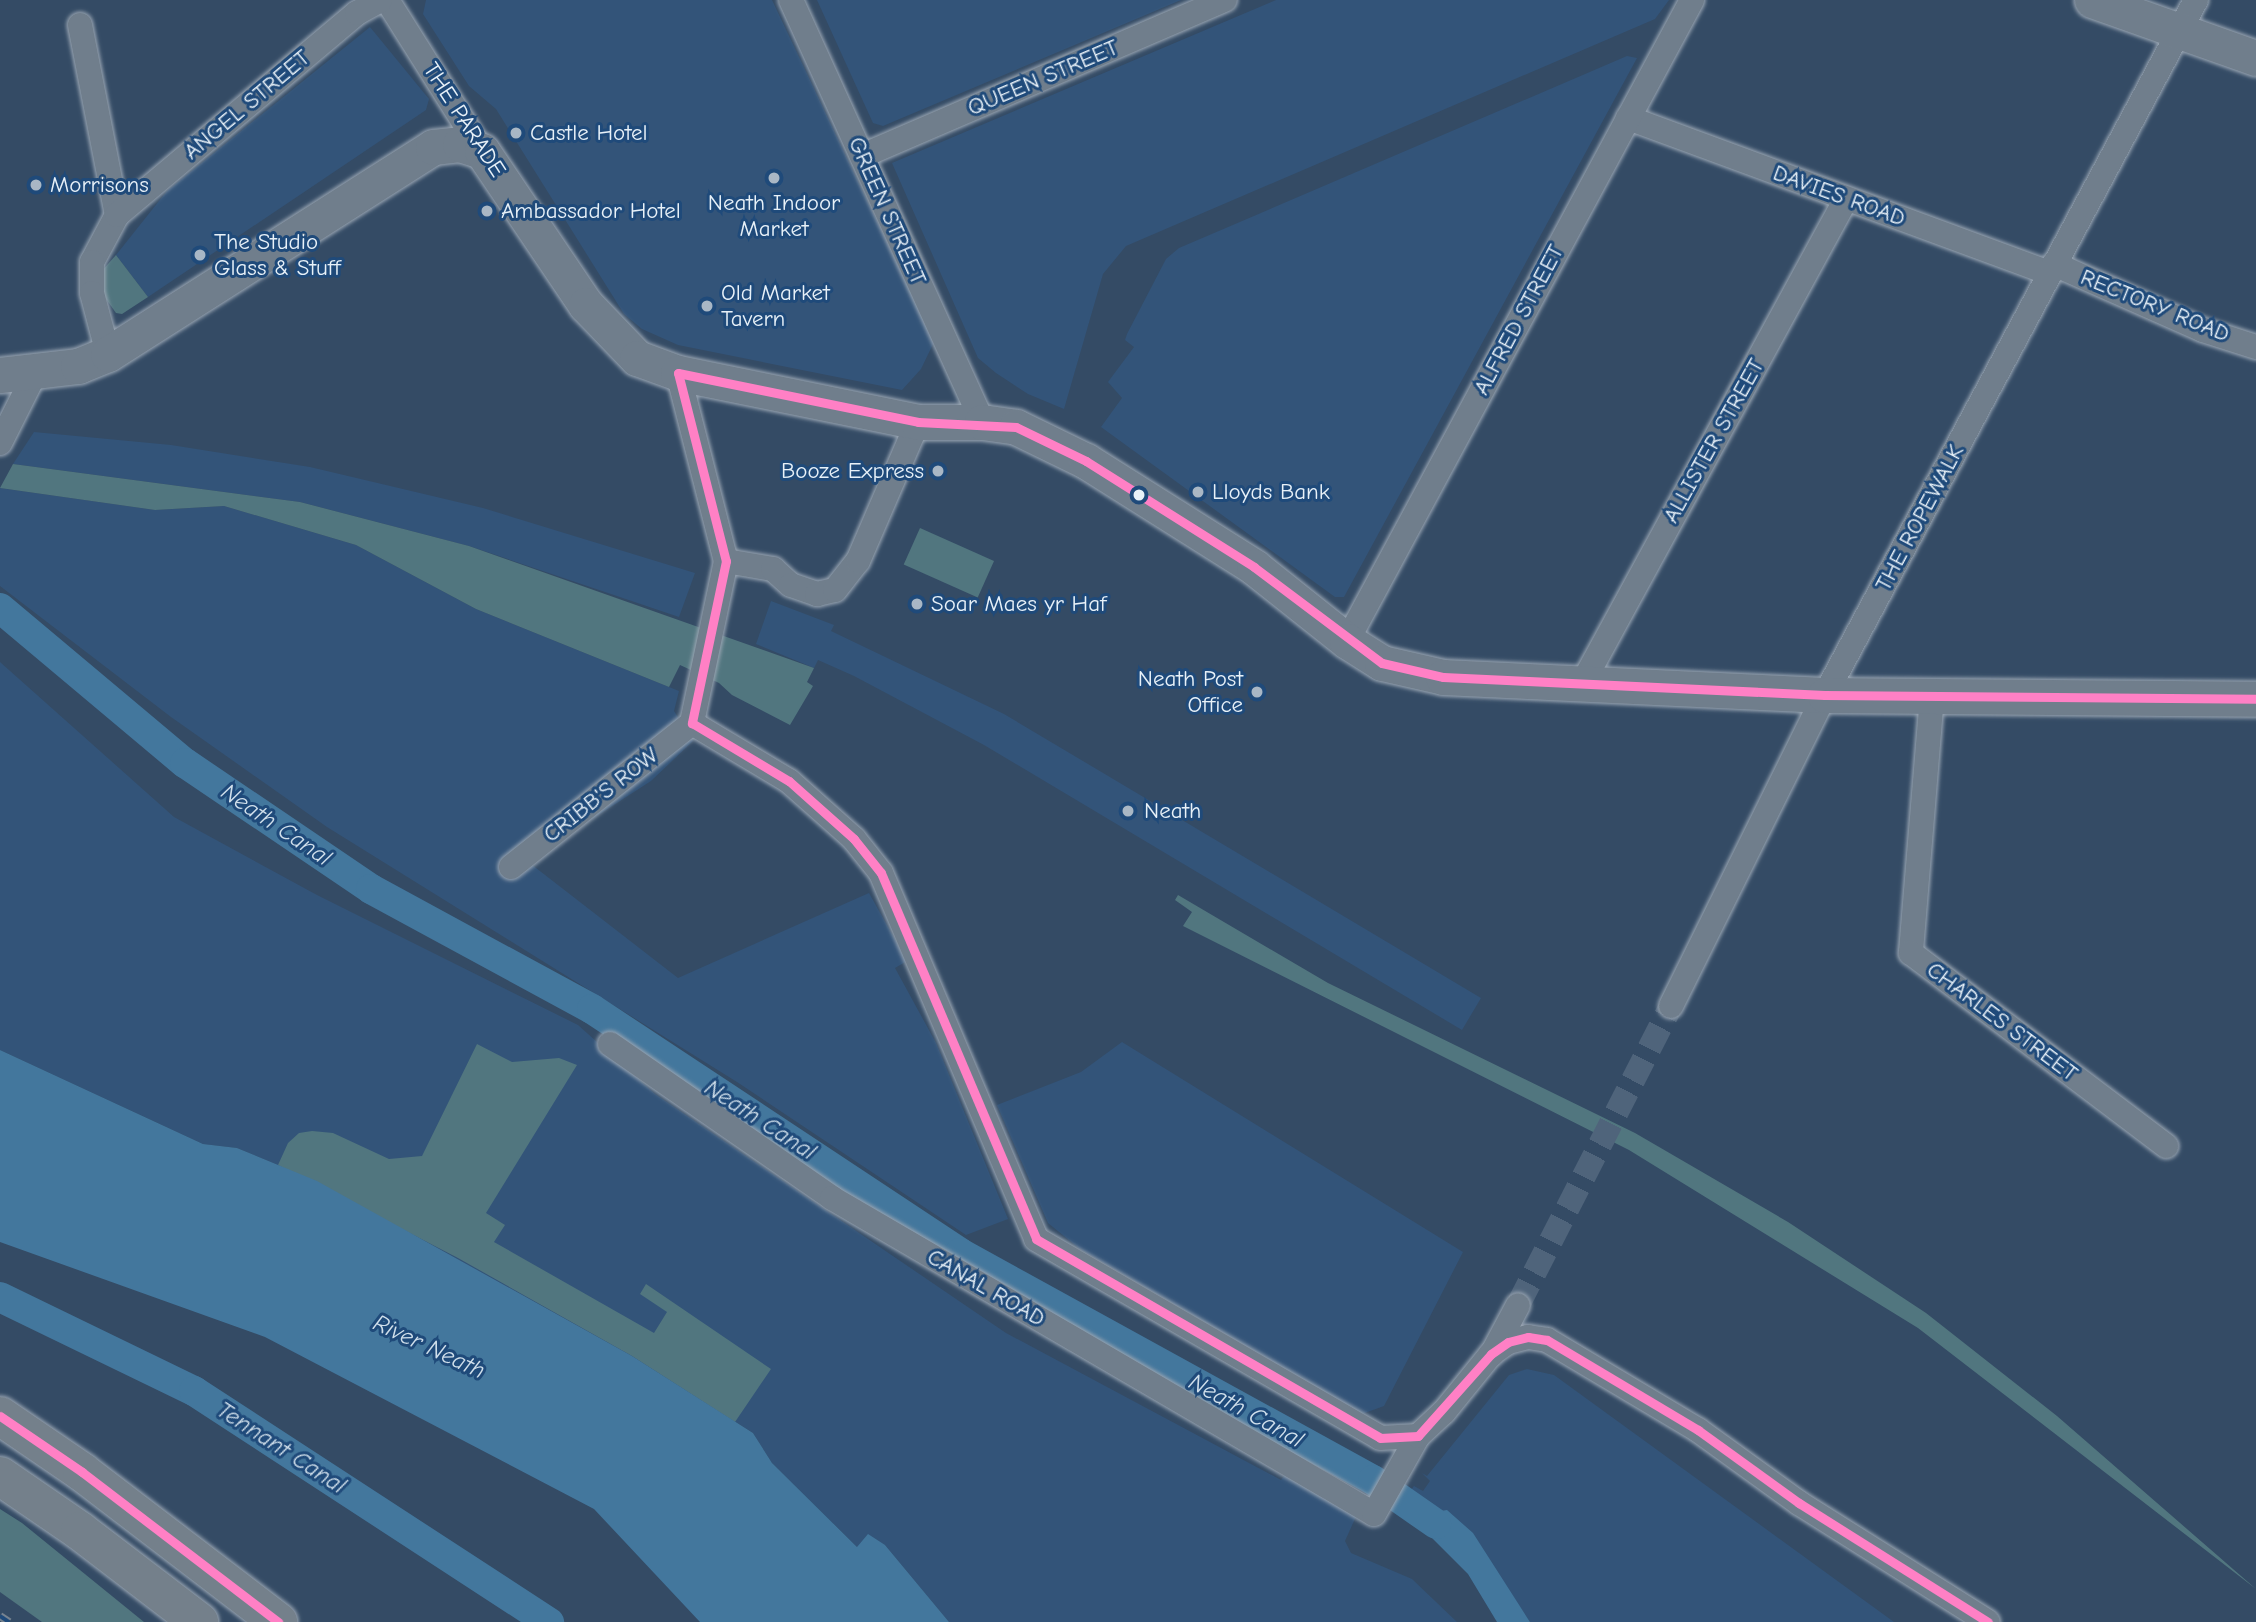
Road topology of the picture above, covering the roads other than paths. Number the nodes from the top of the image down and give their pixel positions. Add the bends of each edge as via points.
1 (380, 0) edge
2 (387, 0) edge
3 (791, 0) edge
4 (1225, 0) edge
5 (1692, 0) edge
6 (2092, 0) edge
7 (2196, 0) edge
8 (353, 6) edge
9 (80, 25) dead end
10 (2177, 33) junction
11 (2256, 58) edge
12 (1629, 118) junction
13 (482, 150) junction
14 (862, 156) junction
15 (1846, 199) junction
16 (117, 215) junction
17 (2052, 269) junction
18 (2256, 347) edge
19 (108, 354) junction
20 (35, 373) junction
21 (678, 373) junction
22 (0, 375) edge
23 (918, 422) junction
24 (982, 422) junction
25 (0, 443) edge
26 (726, 561) junction
27 (1347, 641) junction
28 (1582, 684) junction
29 (1825, 695) junction
30 (1932, 695) junction
31 (2256, 699) edge
32 (692, 723) junction
33 (510, 866) dead end
34 (1671, 1006) tunnel mouth
35 (610, 1044) dead end
36 (2166, 1146) dead end
37 (1518, 1305) tunnel mouth
38 (1491, 1354) junction
39 (0, 1416) edge
40 (1418, 1436) junction
41 (0, 1476) edge
42 (199, 1622) edge
43 (278, 1622) edge
44 (1988, 1622) edge

1 - 8 street, ANGEL STREET
2 - 13 street, THE PARADE
3 - 14 street, GREEN STREET
4 - 14 street, QUEEN STREET
5 - 12 street, ALFRED STREET
6 - 10 main road
7 - 10 street, THE ROPEWALK
8 - 16 street, ANGEL STREET
9 - 16 street
10 - 11 main road
10 - 17 street, THE ROPEWALK
12 - 15 street, DAVIES ROAD
12 - 27 street, ALFRED STREET
13 - 19 main road via 460,144 433,147
13 - 21 main road, THE PARADE via 586,305 637,358
14 - 24 street, GREEN STREET
15 - 17 street, DAVIES ROAD
15 - 28 street, ALLISTER STREET
16 - 19 street via 92,262 92,293
17 - 18 street, RECTORY ROAD
17 - 29 street, THE ROPEWALK
19 - 20 main road via 78,366
20 - 22 main road
20 - 25 street
21 - 23 main road, THE PARADE
21 - 26 street
23 - 24 main road, THE PARADE
23 - 26 street via 858,561 835,590 817,594 791,585 773,569
24 - 27 main road, THE PARADE via 1016,428 1086,461 1254,567
26 - 32 street
27 - 28 main road, THE PARADE via 1382,663 1443,677
28 - 29 main road, THE PARADE
29 - 30 main road, THE PARADE
29 - 34 street, THE ROPEWALK
30 - 31 main road, THE PARADE
30 - 36 street, CHARLES STREET via 1911,953
32 - 33 street, CRIBB'S ROW
32 - 40 street via 789,781 854,839 881,873 1036,1239 1380,1438
35 - 40 street, CANAL ROAD via 832,1198 1374,1514
37 - 38 street
38 - 40 street
38 - 44 street via 1508,1342 1528,1337 1570,1350
39 - 43 highway via 82,1472
41 - 42 highway

